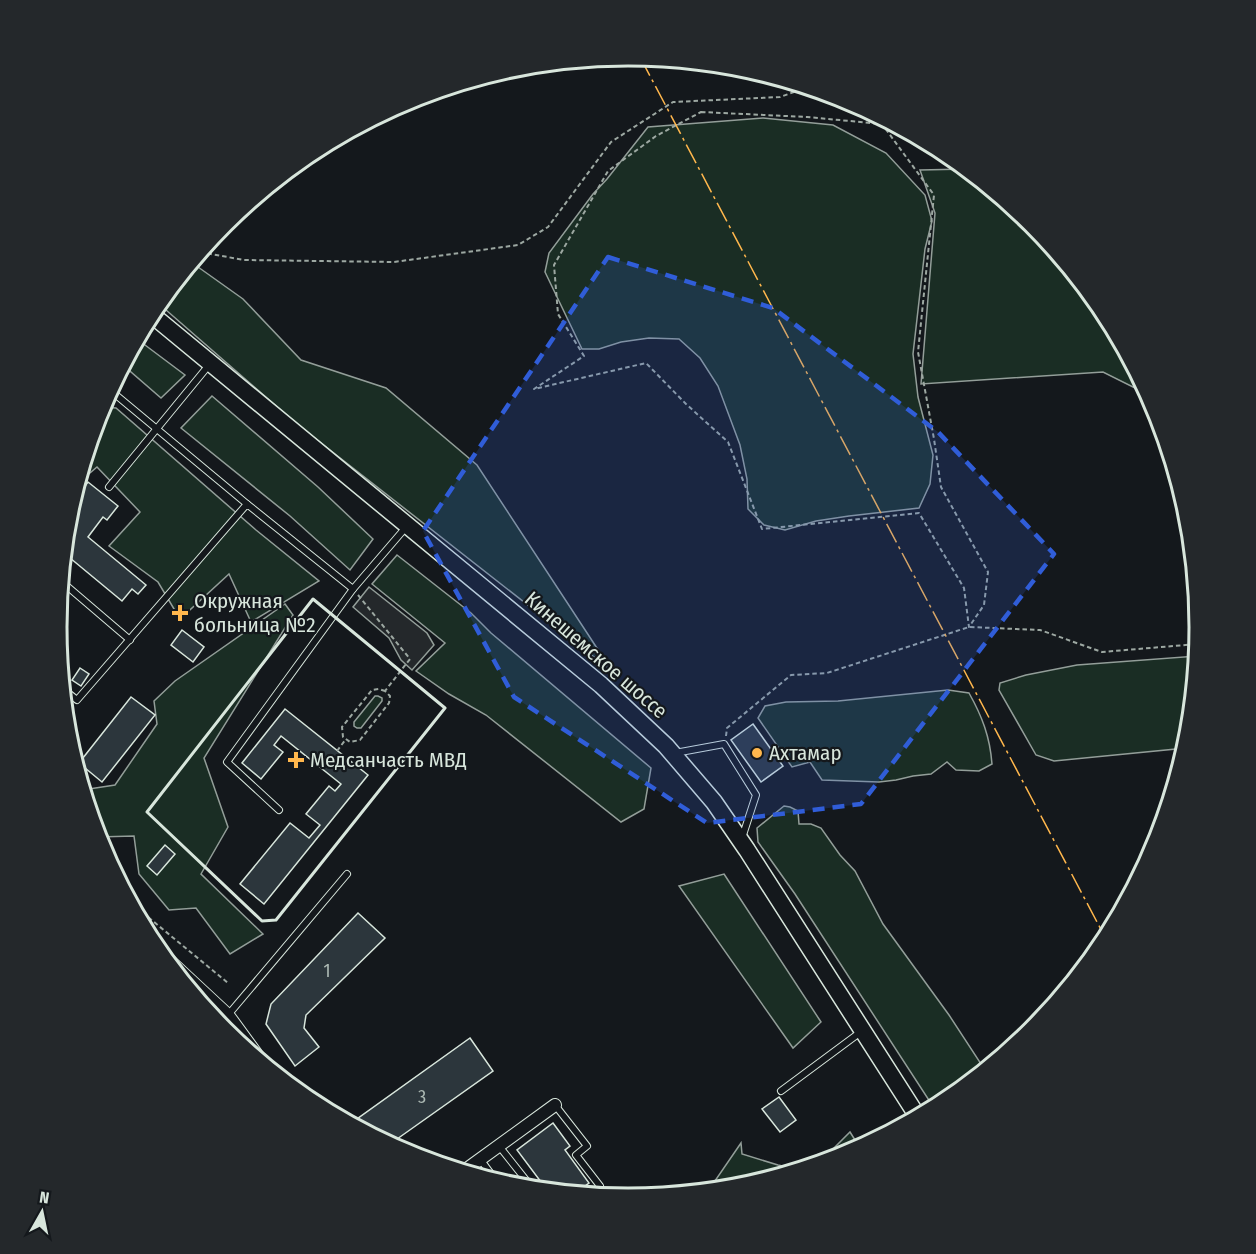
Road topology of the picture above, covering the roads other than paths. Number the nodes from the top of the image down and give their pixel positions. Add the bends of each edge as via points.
1 (159, 320) edge
2 (211, 363) junction
3 (117, 396) edge
4 (157, 429) junction
5 (109, 487) dead end
6 (247, 504) junction
7 (407, 525) junction
8 (68, 587) edge
9 (352, 589) junction
10 (130, 640) junction
11 (72, 696) edge
12 (673, 754) junction
13 (279, 810) dead end
14 (741, 842) junction
15 (346, 874) dead end
16 (199, 989) edge
17 (228, 1015) junction
18 (863, 1031) junction
19 (242, 1034) edge
20 (781, 1091) dead end
21 (555, 1105) joint
22 (914, 1110) edge
23 (499, 1146) junction
24 (480, 1159) junction
25 (472, 1166) edge
26 (488, 1170) edge
27 (524, 1178) edge
28 (599, 1187) edge

1 - 2 main road, Кинешемское шоссе
2 - 4 lane
2 - 7 main road, Кинешемское шоссе
3 - 4 lane
4 - 5 lane
4 - 6 lane
6 - 9 lane
6 - 10 lane
7 - 9 lane
7 - 12 main road, Кинешемское шоссе via 601,685
8 - 10 lane
9 - 13 lane via 227,762
10 - 11 lane via 77,700
12 - 14 main road, Кинешемское шоссе via 714,802
12 - 14 lane via 724,744 756,795
14 - 18 main road, Кинешемское шоссе
15 - 17 lane
16 - 17 street
17 - 19 street
18 - 20 lane
18 - 22 main road, Кинешемское шоссе
21 - 23 street
21 - 28 lane via 587,1146 576,1155
23 - 24 street
23 - 27 lane
24 - 25 street
24 - 26 lane

